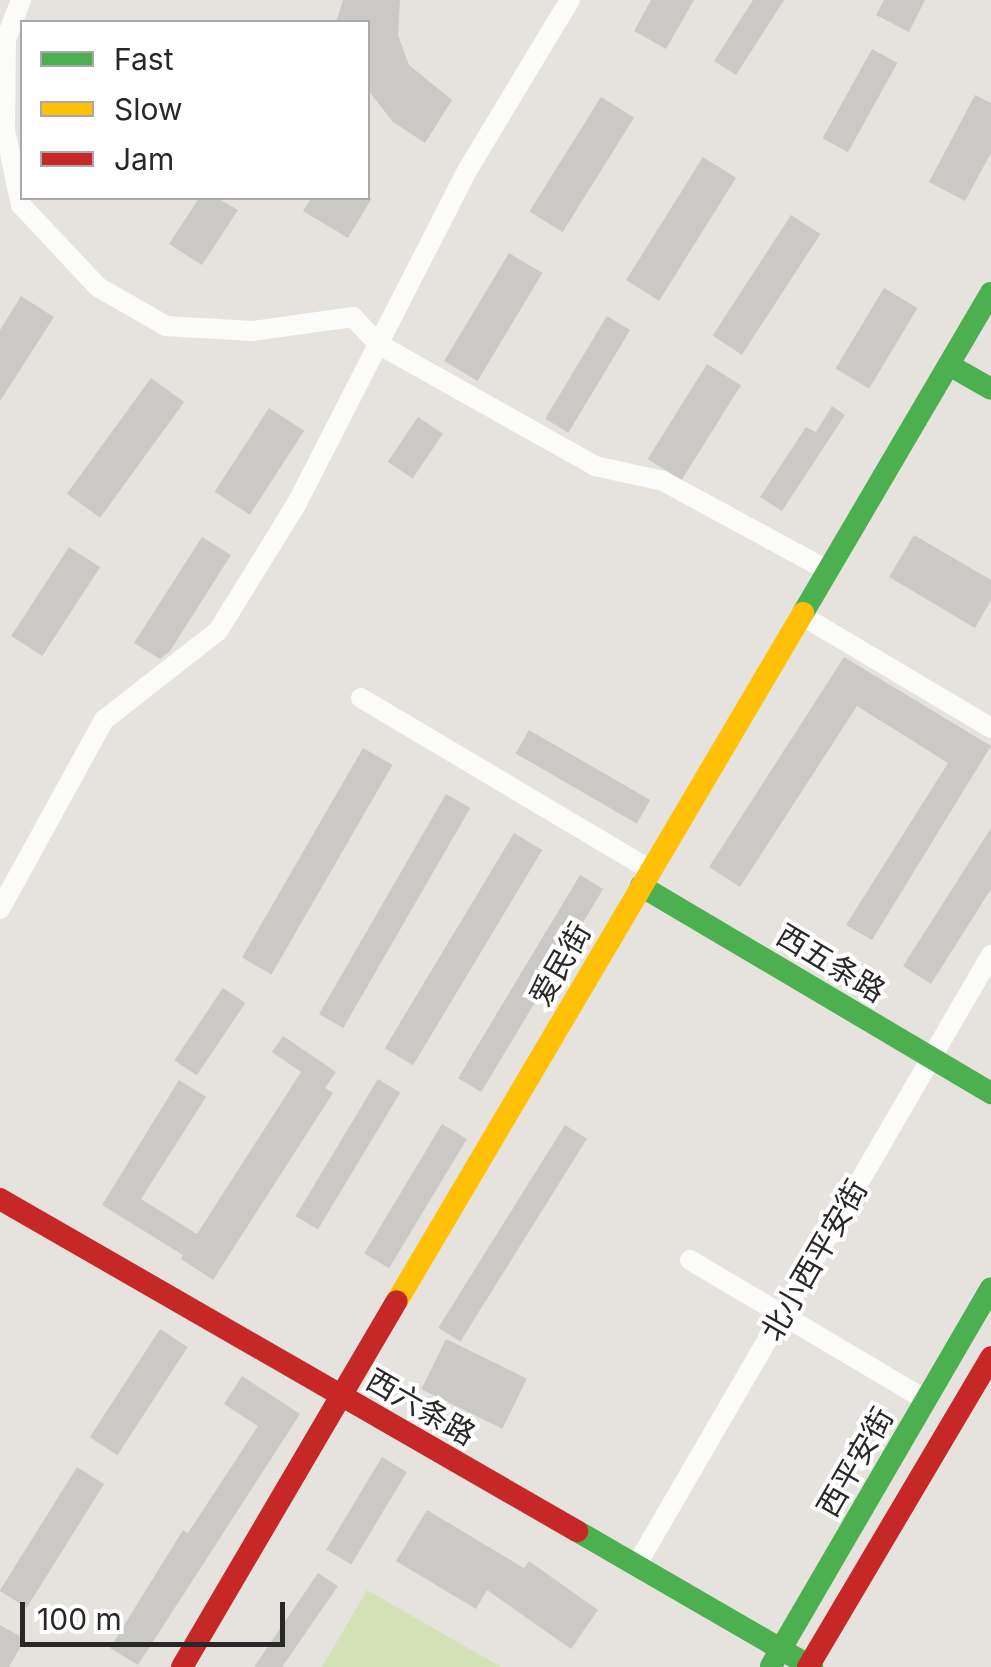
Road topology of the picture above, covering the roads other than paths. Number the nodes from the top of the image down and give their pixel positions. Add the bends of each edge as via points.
1 (21, 0) edge
2 (570, 0) edge
3 (991, 293) edge
4 (378, 344) junction
5 (948, 365) junction
6 (991, 389) edge
7 (827, 570) junction
8 (801, 615) junction
9 (361, 698) dead end
10 (991, 728) edge
11 (646, 878) junction
12 (0, 908) edge
13 (991, 954) edge
14 (932, 1058) junction
15 (991, 1093) edge
16 (0, 1200) edge
17 (690, 1260) dead end
18 (991, 1288) edge
19 (783, 1314) junction
20 (991, 1357) edge
21 (341, 1396) junction
22 (926, 1400) junction
23 (636, 1566) junction
24 (775, 1658) edge
25 (810, 1666) edge
26 (182, 1667) edge

1 - 4 street via 6,40 5,130 20,205 98,288 166,326 252,331 353,317
2 - 4 street via 468,169
3 - 5 street, 爱民街
4 - 7 street via 595,466 664,481
4 - 12 street via 296,503 218,630 104,720
5 - 6 street
5 - 7 street, 爱民街
7 - 8 street, 爱民街
8 - 10 street
8 - 11 street, 爱民街
9 - 11 street
11 - 14 street, 西五条路
11 - 21 street, 爱民街
13 - 14 street, 北小西平安街
14 - 15 street, 西五条路
14 - 19 street, 北小西平安街
16 - 21 street, 西六条路
17 - 19 street
18 - 22 street, 西平安街
19 - 22 street
19 - 23 street, 北小西平安街
20 - 25 street
21 - 23 street, 西六条路
21 - 26 street, 爱民街
22 - 24 street, 西平安街
23 - 24 street, 西六条路
24 - 25 street, 西六条路

